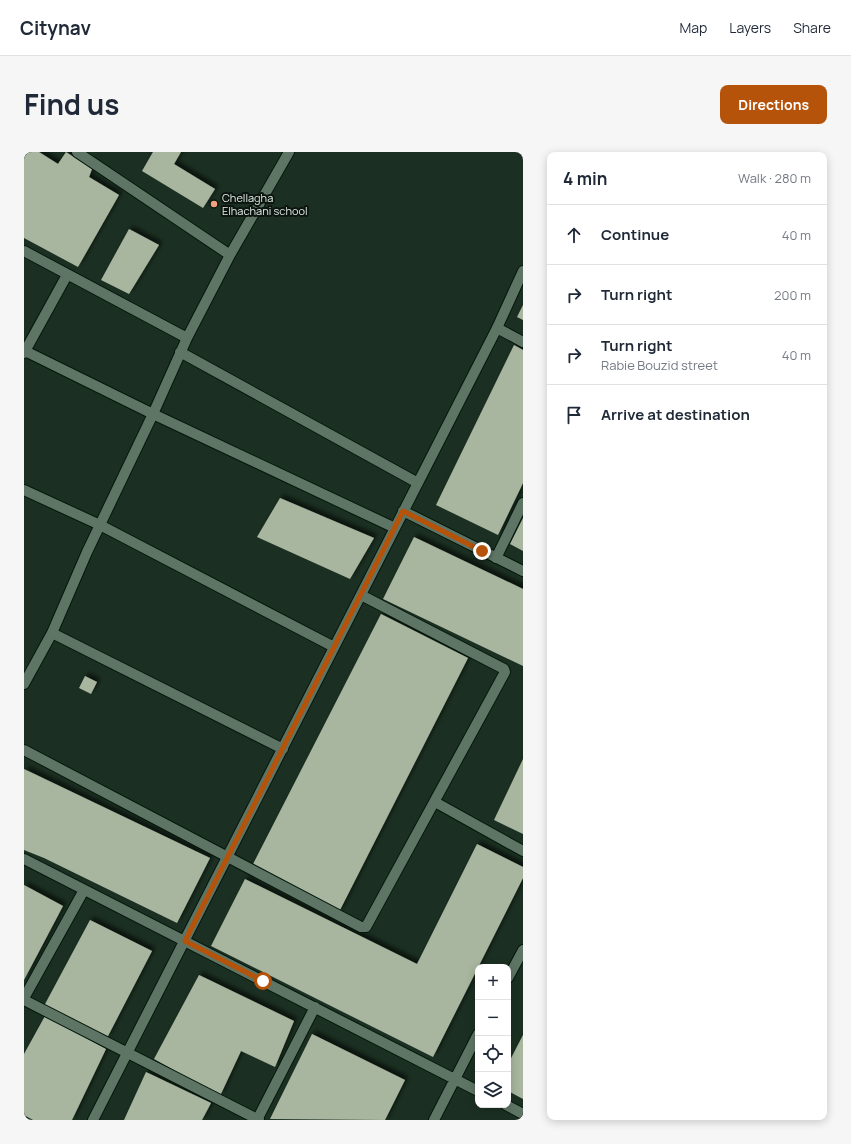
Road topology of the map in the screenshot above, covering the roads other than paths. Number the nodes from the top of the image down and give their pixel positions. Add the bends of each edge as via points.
1 (77, 152) edge
2 (289, 152) edge
3 (24, 251) edge
4 (230, 255) junction
5 (523, 270) edge
6 (67, 275) junction
7 (497, 328) junction
8 (187, 338) junction
9 (523, 342) edge
10 (24, 352) edge
11 (180, 352) junction
12 (153, 414) junction
13 (418, 483) junction
14 (24, 490) edge
15 (523, 503) edge
16 (403, 511) junction
17 (100, 525) junction
18 (395, 528) junction
19 (496, 558) junction
20 (523, 571) edge
21 (361, 595) junction
22 (52, 633) junction
23 (334, 647) junction
24 (24, 684) edge
25 (283, 749) junction
26 (24, 750) edge
27 (435, 802) junction
28 (523, 851) edge
29 (227, 858) junction
30 (24, 859) edge
31 (84, 890) junction
32 (185, 941) junction
33 (523, 950) edge
34 (511, 972) edge
35 (24, 999) edge
36 (315, 1007) junction
37 (477, 1036) edge
38 (128, 1052) junction
39 (454, 1079) junction
40 (475, 1090) edge
41 (511, 1108) edge
42 (523, 1114) edge
43 (93, 1120) edge
44 (258, 1120) edge
45 (434, 1120) edge

1 - 4 street
2 - 4 street
3 - 6 street
4 - 8 street
5 - 7 street
6 - 8 street
6 - 10 street
7 - 9 street
7 - 13 street
8 - 11 street
10 - 12 street
11 - 12 street
11 - 13 street
12 - 17 street
12 - 18 street
13 - 16 street
14 - 17 street
15 - 19 street
16 - 18 street
16 - 19 street
17 - 22 street
17 - 23 street
18 - 21 street
19 - 20 street
21 - 23 street
21 - 27 street via 505,670
22 - 24 street
22 - 25 street
23 - 25 street
25 - 29 street
26 - 29 street
27 - 28 street
27 - 29 street via 365,928
29 - 32 street
30 - 31 street
31 - 32 street
31 - 35 street
32 - 36 street
32 - 38 street
33 - 34 street
35 - 38 street
36 - 39 street
36 - 44 street
37 - 39 street
38 - 43 street
38 - 44 street
39 - 40 street
39 - 45 street
41 - 42 street

